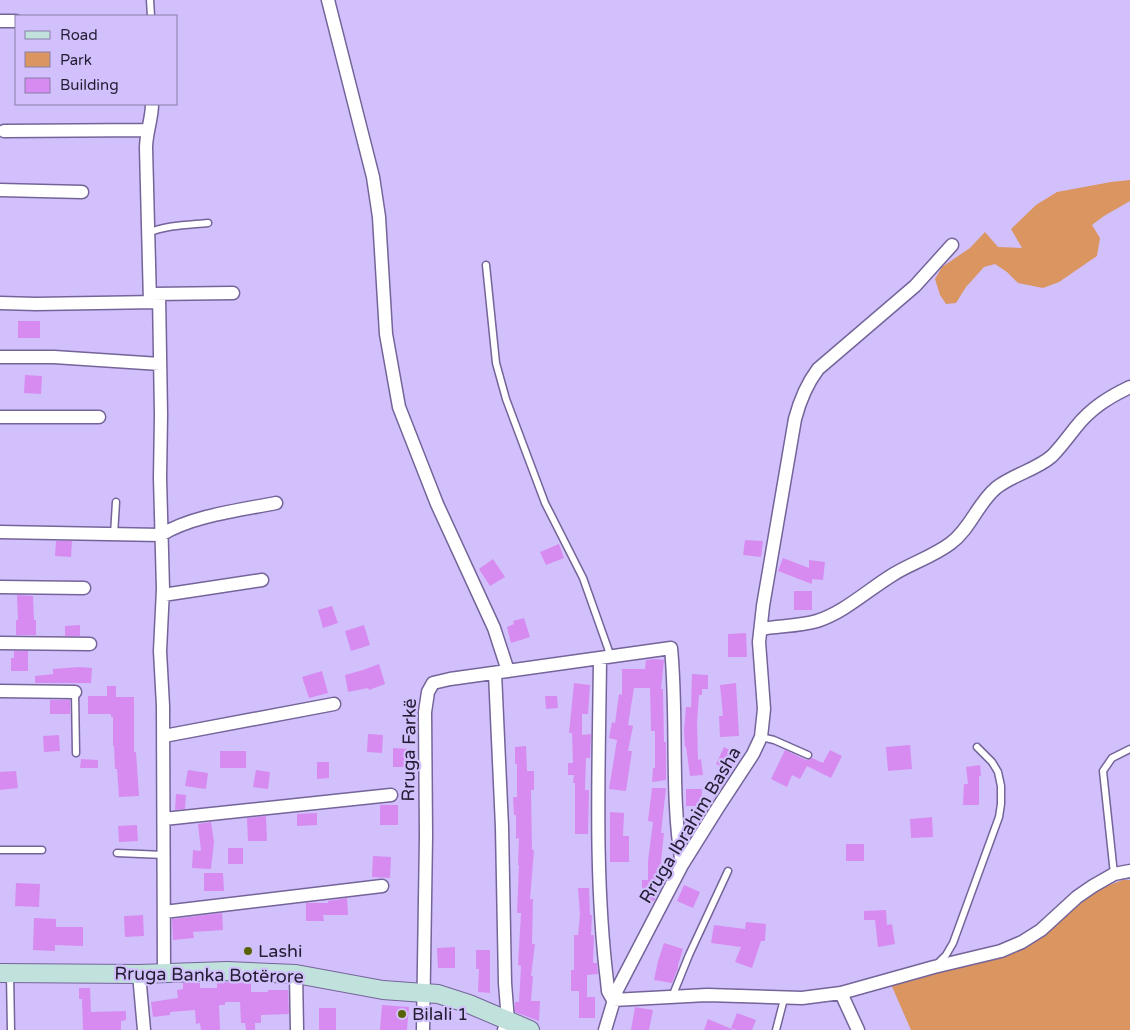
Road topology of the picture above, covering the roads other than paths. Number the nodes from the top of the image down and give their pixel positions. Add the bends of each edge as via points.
1 (150, 0) edge
2 (328, 0) edge
3 (151, 15) edge
4 (15, 21) edge
5 (0, 22) edge
6 (152, 105) edge
7 (148, 130) junction
8 (4, 131) dead end
9 (0, 190) edge
10 (82, 192) dead end
11 (208, 223) dead end
12 (148, 233) junction
13 (952, 245) dead end
14 (486, 265) dead end
15 (233, 293) dead end
16 (154, 298) junction
17 (0, 303) edge
18 (0, 357) edge
19 (160, 364) junction
20 (1130, 387) edge
21 (0, 417) edge
22 (98, 417) dead end
23 (116, 502) dead end
24 (276, 503) dead end
25 (0, 532) edge
26 (114, 535) junction
27 (161, 535) junction
28 (262, 580) dead end
29 (0, 587) edge
30 (84, 588) dead end
31 (163, 595) junction
32 (761, 629) junction
33 (0, 643) edge
34 (90, 644) dead end
35 (605, 657) junction
36 (508, 671) junction
37 (495, 672) junction
38 (0, 691) edge
39 (75, 692) joint
40 (334, 704) dead end
41 (164, 736) junction
42 (761, 737) junction
43 (977, 747) dead end
44 (1130, 749) edge
45 (76, 753) dead end
46 (808, 755) dead end
47 (391, 795) dead end
48 (164, 819) junction
49 (0, 850) edge
50 (42, 850) dead end
51 (117, 853) dead end
52 (164, 855) junction
53 (682, 865) junction
54 (728, 871) dead end
55 (1130, 871) edge
56 (1114, 874) junction
57 (382, 886) dead end
58 (164, 912) junction
59 (934, 967) junction
60 (5, 973) edge
61 (164, 973) junction
62 (139, 974) junction
63 (296, 974) junction
64 (423, 992) junction
65 (841, 993) junction
66 (672, 997) junction
67 (784, 999) junction
68 (613, 1000) junction
69 (506, 1025) edge
70 (11, 1030) edge
71 (144, 1030) edge
72 (297, 1030) edge
73 (423, 1030) edge
74 (530, 1030) edge
75 (604, 1030) edge
76 (776, 1030) edge
77 (858, 1030) edge

1 - 3 lane
2 - 36 street via 373,177 379,217 386,334 399,408 454,544 494,628
4 - 5 street
6 - 7 street
7 - 8 street
7 - 12 street
9 - 10 street
11 - 12 lane via 170,226
12 - 16 street
13 - 32 street, Rruga Ibrahim Basha via 915,286 832,355 808,382 795,419
14 - 35 lane via 496,363 506,399 546,503 583,578
15 - 16 street
16 - 17 street
16 - 19 street
18 - 19 street
19 - 27 street
20 - 32 street via 1091,410 1051,456 995,489 950,544 896,573 830,615 816,621
21 - 22 street
23 - 26 lane
24 - 27 street via 198,520
25 - 26 street
26 - 27 street
27 - 31 street
28 - 31 street
29 - 30 street
31 - 41 street via 160,651
32 - 42 street, Rruga Ibrahim Basha via 759,657 764,709
33 - 34 street
35 - 36 street, Rruga Farkë
35 - 53 street, Rruga Farkë via 671,648 676,834
35 - 68 street via 598,830 601,915 608,991
36 - 37 street, Rruga Farkë
37 - 64 street, Rruga Farkë via 433,683 428,692 424,742
37 - 69 street
38 - 39 street
39 - 45 lane
40 - 41 street
41 - 48 street
42 - 46 lane
42 - 53 street, Rruga Ibrahim Basha
43 - 59 lane via 998,772 1001,786 999,817 953,943
44 - 56 lane via 1112,758 1103,771
47 - 48 street
48 - 52 street
49 - 50 lane
51 - 52 lane
52 - 58 street
53 - 68 street, Rruga Ibrahim Basha
54 - 66 lane
55 - 56 street
56 - 59 street via 1077,897 1041,930 1022,942 1000,951
57 - 58 street
58 - 61 street
59 - 65 street
60 - 62 street, Rruga Banka Botërore
60 - 70 lane
61 - 62 street, Rruga Banka Botërore
61 - 63 street, Rruga Banka Botërore
62 - 71 street
63 - 64 street, Rruga Banka Botërore via 383,990
63 - 72 street
64 - 69 street, Rruga Banka Botërore via 453,998
64 - 73 street, Rruga Farkë
65 - 67 street
65 - 77 street
66 - 67 street via 707,995
66 - 68 street
67 - 76 lane
68 - 75 street, Rruga Ibrahim Basha
69 - 74 street, Rruga Banka Botërore

